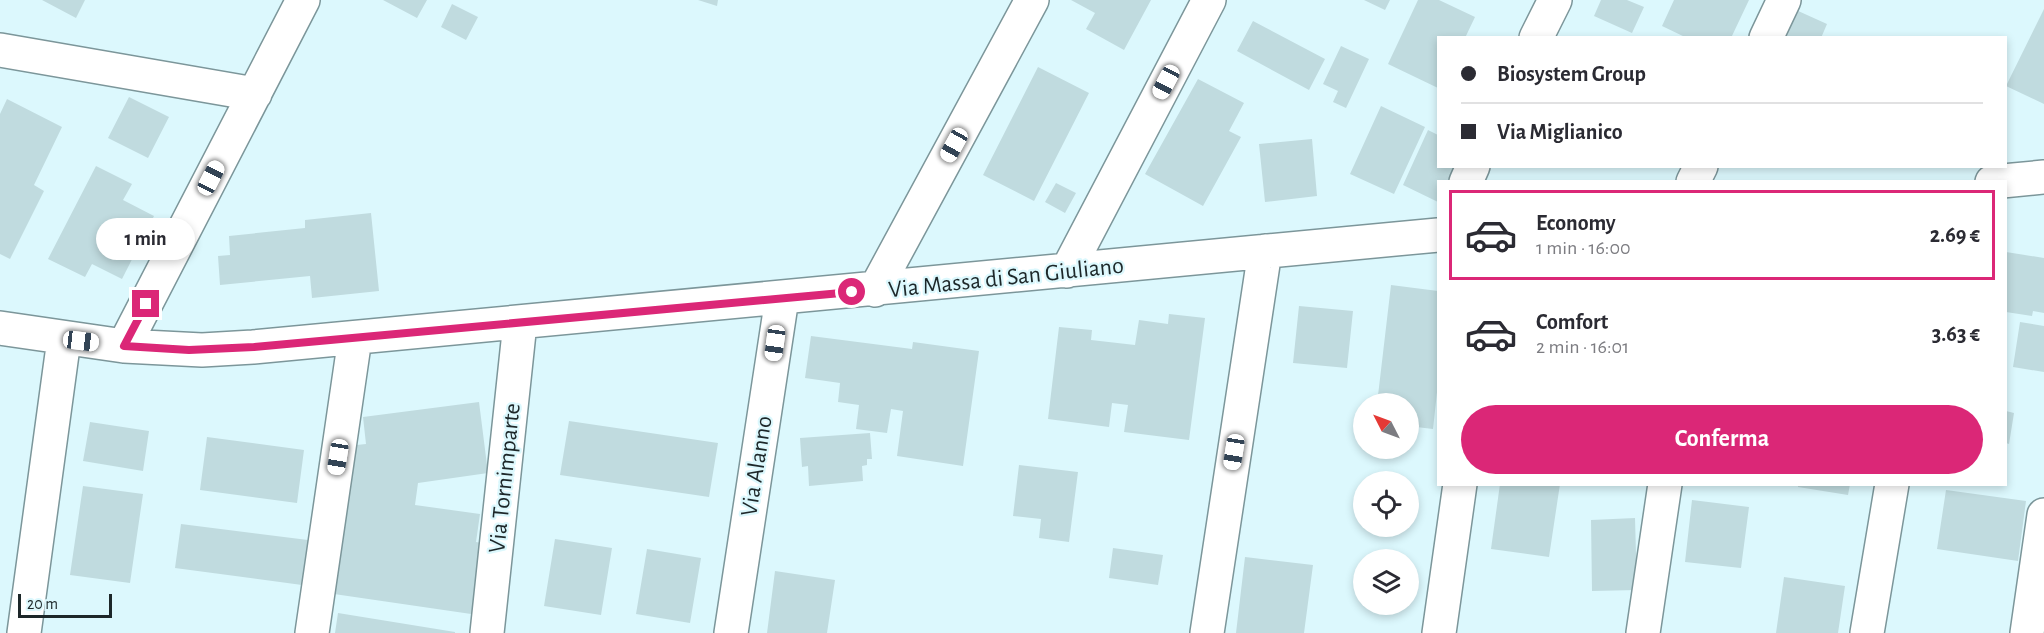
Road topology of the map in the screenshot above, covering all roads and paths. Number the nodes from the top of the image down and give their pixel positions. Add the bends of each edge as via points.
1 (303, 0) edge
2 (1032, 0) edge
3 (1209, 0) edge
4 (1555, 0) edge
5 (1784, 0) edge
6 (1537, 36) edge
7 (1767, 36) edge
8 (0, 50) edge
9 (255, 94) junction
10 (2044, 177) edge
11 (2007, 181) edge
12 (1437, 235) edge
13 (1265, 251) junction
14 (1067, 271) junction
15 (875, 290) junction
16 (782, 298) junction
17 (520, 323) junction
18 (0, 328) edge
19 (355, 338) junction
20 (64, 339) junction
21 (124, 346) junction
22 (1460, 486) edge
23 (1665, 486) edge
24 (1892, 486) edge
25 (2044, 515) edge
26 (24, 633) edge
27 (312, 633) edge
28 (487, 633) edge
29 (731, 633) edge
30 (1207, 633) edge
31 (1439, 633) edge
32 (1643, 633) edge
33 (1867, 633) edge
34 (2027, 633) edge

1 - 9 street
2 - 15 street
3 - 14 street
4 - 6 street
5 - 7 street
8 - 9 street
9 - 21 street
10 - 11 street
12 - 13 street, Via Massa di San Giuliano
13 - 14 street, Via Massa di San Giuliano
13 - 30 street
14 - 15 street, Via Massa di San Giuliano
15 - 16 street, Via Massa di San Giuliano
16 - 17 street, Via Massa di San Giuliano
16 - 29 street, Via Alanno
17 - 19 street, Via Massa di San Giuliano
17 - 28 street, Via Tornimparte
18 - 20 street, Via Massa di San Giuliano
19 - 21 street, Via Massa di San Giuliano via 202,350
19 - 27 street
20 - 21 street, Via Massa di San Giuliano
20 - 26 street
22 - 31 street
23 - 32 street
24 - 33 street
25 - 34 street

